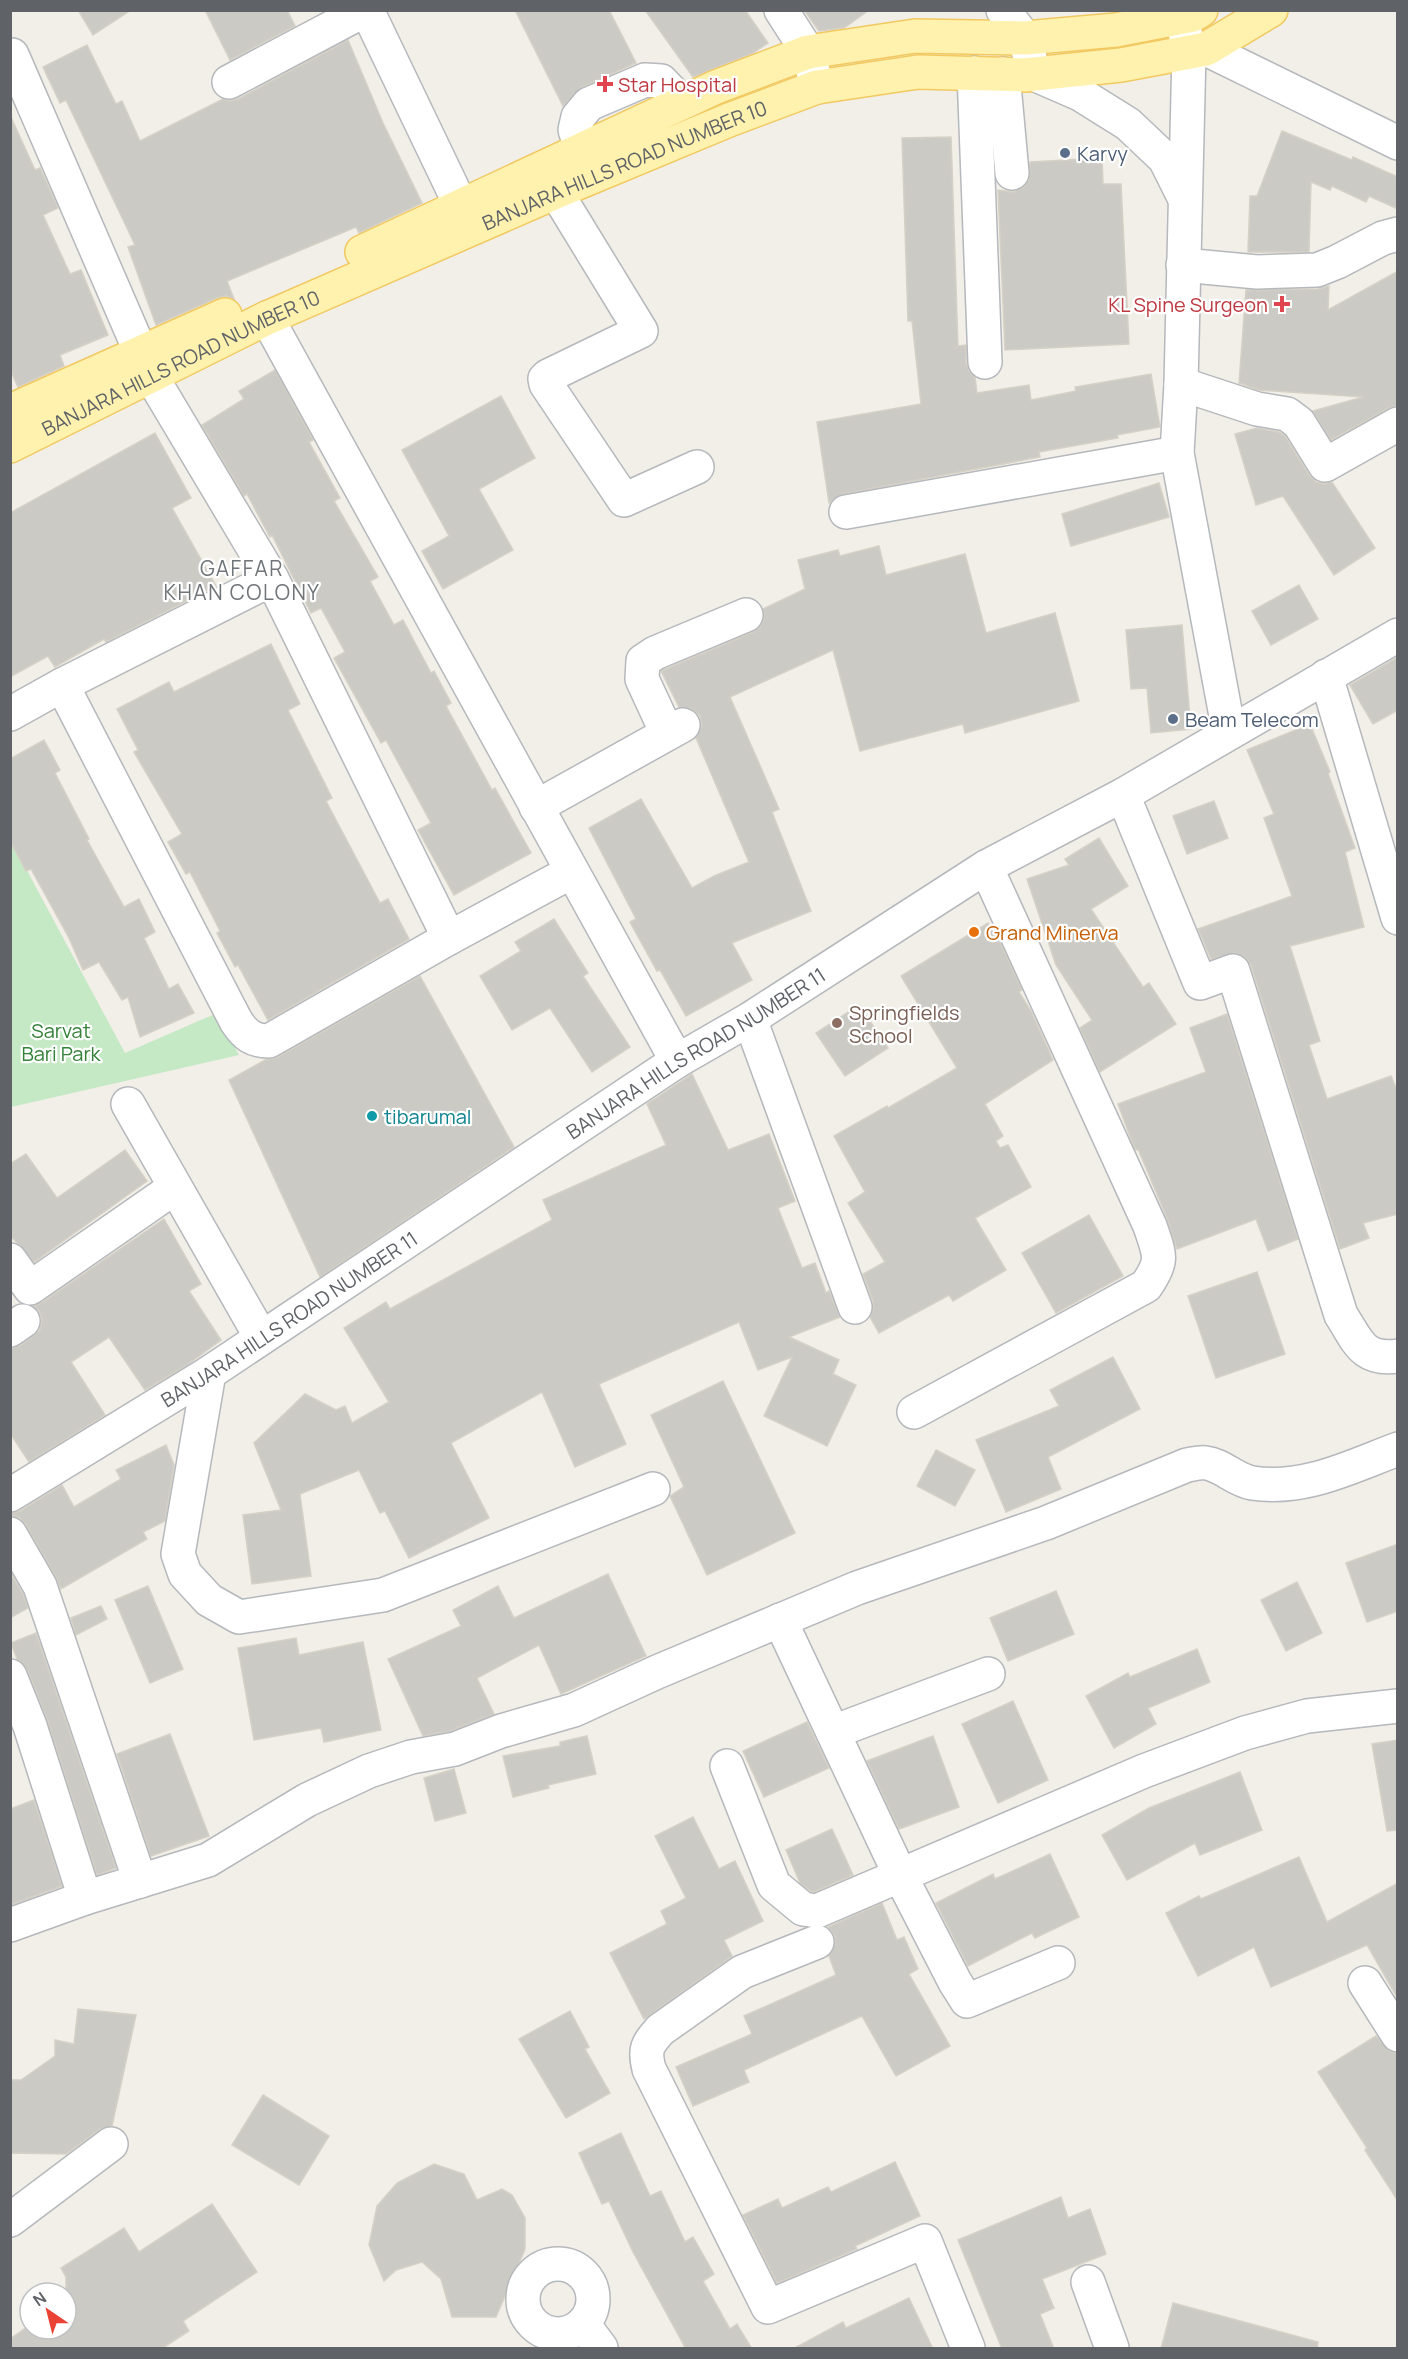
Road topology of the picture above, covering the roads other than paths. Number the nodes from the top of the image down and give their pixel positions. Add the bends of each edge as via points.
1 (366, 10) edge
2 (781, 10) edge
3 (1003, 10) edge
4 (1271, 10) edge
5 (1191, 14) edge
6 (1024, 38) junction
7 (1198, 51) junction
8 (808, 52) junction
9 (12, 55) dead end
10 (1004, 73) junction
11 (229, 82) dead end
12 (817, 87) junction
13 (1398, 143) edge
14 (1012, 173) dead end
15 (556, 192) junction
16 (1185, 199) junction
17 (461, 206) junction
18 (1398, 234) edge
19 (1183, 265) junction
20 (267, 318) junction
21 (985, 362) dead end
22 (145, 365) junction
23 (1181, 384) junction
24 (10, 411) edge
25 (1398, 424) edge
26 (10, 446) edge
27 (1177, 453) junction
28 (697, 467) dead end
29 (846, 512) dead end
30 (272, 579) junction
31 (746, 615) dead end
32 (1398, 635) edge
33 (1326, 676) junction
34 (62, 685) junction
35 (10, 714) edge
36 (1229, 732) junction
37 (1123, 795) junction
38 (536, 807) junction
39 (986, 867) junction
40 (572, 872) junction
41 (1398, 918) edge
42 (449, 938) junction
43 (750, 1019) junction
44 (677, 1061) junction
45 (128, 1104) dead end
46 (174, 1188) junction
47 (10, 1260) edge
48 (855, 1307) dead end
49 (261, 1337) junction
50 (1398, 1356) edge
51 (209, 1373) junction
52 (914, 1412) dead end
53 (1398, 1449) edge
54 (653, 1490) dead end
55 (10, 1496) edge
56 (10, 1534) edge
57 (780, 1620) junction
58 (988, 1674) dead end
59 (10, 1676) edge
60 (1398, 1706) edge
61 (833, 1732) junction
62 (728, 1766) dead end
63 (901, 1877) junction
64 (140, 1881) junction
65 (85, 1898) junction
66 (10, 1925) edge
67 (817, 1942) dead end
68 (1058, 1963) dead end
69 (1365, 1983) dead end
70 (1398, 2035) edge
71 (111, 2144) dead end
72 (10, 2220) edge
73 (1088, 2283) dead end
74 (968, 2349) edge
75 (1112, 2349) edge

1 - 11 street
1 - 17 street
2 - 8 street
3 - 6 street
4 - 7 main road, BANJARA HILLS ROAD NUMBER 10
5 - 6 main road, BANJARA HILLS ROAD NUMBER 10 via 1116,30
5 - 7 street
6 - 8 main road, BANJARA HILLS ROAD NUMBER 10 via 915,36
6 - 10 street
7 - 10 main road, BANJARA HILLS ROAD NUMBER 10 via 1121,65
7 - 13 street
7 - 16 street
8 - 12 street
8 - 17 main road, BANJARA HILLS ROAD NUMBER 10 via 681,102
9 - 22 street
10 - 12 main road, BANJARA HILLS ROAD NUMBER 10 via 918,72
10 - 14 street
10 - 16 street via 1080,94 1128,124 1164,159
10 - 21 street
12 - 15 main road, BANJARA HILLS ROAD NUMBER 10
15 - 20 main road, BANJARA HILLS ROAD NUMBER 10
15 - 28 street via 641,331 548,376 546,384 624,500
16 - 19 street
17 - 22 main road, BANJARA HILLS ROAD NUMBER 10
18 - 19 street via 1317,270 1257,272
19 - 23 street
20 - 22 main road, BANJARA HILLS ROAD NUMBER 10
20 - 38 street
22 - 24 main road, BANJARA HILLS ROAD NUMBER 10
22 - 26 main road, BANJARA HILLS ROAD NUMBER 10
22 - 30 street
23 - 25 street via 1257,409 1287,414 1299,423 1325,465
23 - 27 street
27 - 29 street
27 - 36 street
30 - 34 street
30 - 42 street
31 - 38 street via 643,661 642,679 675,729
32 - 33 street, BANJARA HILLS ROAD NUMBER 11
33 - 36 street, BANJARA HILLS ROAD NUMBER 11
33 - 41 street
34 - 35 street
34 - 42 street via 244,1033 257,1041 269,1041
36 - 37 street, BANJARA HILLS ROAD NUMBER 11
37 - 39 street, BANJARA HILLS ROAD NUMBER 11
37 - 50 street via 1200,983 1233,972 1341,1315 1364,1350 1381,1358
38 - 40 street
39 - 43 street, BANJARA HILLS ROAD NUMBER 11
39 - 52 street via 1150,1226 1158,1250 1158,1268 1146,1286
40 - 42 street
40 - 44 street
43 - 44 street, BANJARA HILLS ROAD NUMBER 11
43 - 48 street
44 - 49 street, BANJARA HILLS ROAD NUMBER 11
45 - 46 street
46 - 47 street via 30,1288
46 - 49 street
49 - 51 street, BANJARA HILLS ROAD NUMBER 11
51 - 54 street via 178,1554 185,1574 209,1600 239,1617 383,1595
51 - 55 street, BANJARA HILLS ROAD NUMBER 11
53 - 57 street via 1318,1479 1280,1486 1249,1483 1205,1463 1187,1465 1047,1523 857,1588
56 - 64 street via 45,1601
57 - 61 street
57 - 64 street via 574,1710 455,1749 411,1757 369,1771 307,1800 208,1860
58 - 61 street
59 - 65 street
60 - 63 street via 1307,1716 1245,1733 1144,1771
61 - 63 street
62 - 63 street via 774,1885 803,1909 817,1911
63 - 68 street via 967,2001
64 - 65 street
65 - 66 street
67 - 74 street via 742,1972 660,2030 645,2053 649,2069 768,2307 925,2241
69 - 70 street
71 - 72 street
73 - 75 street

